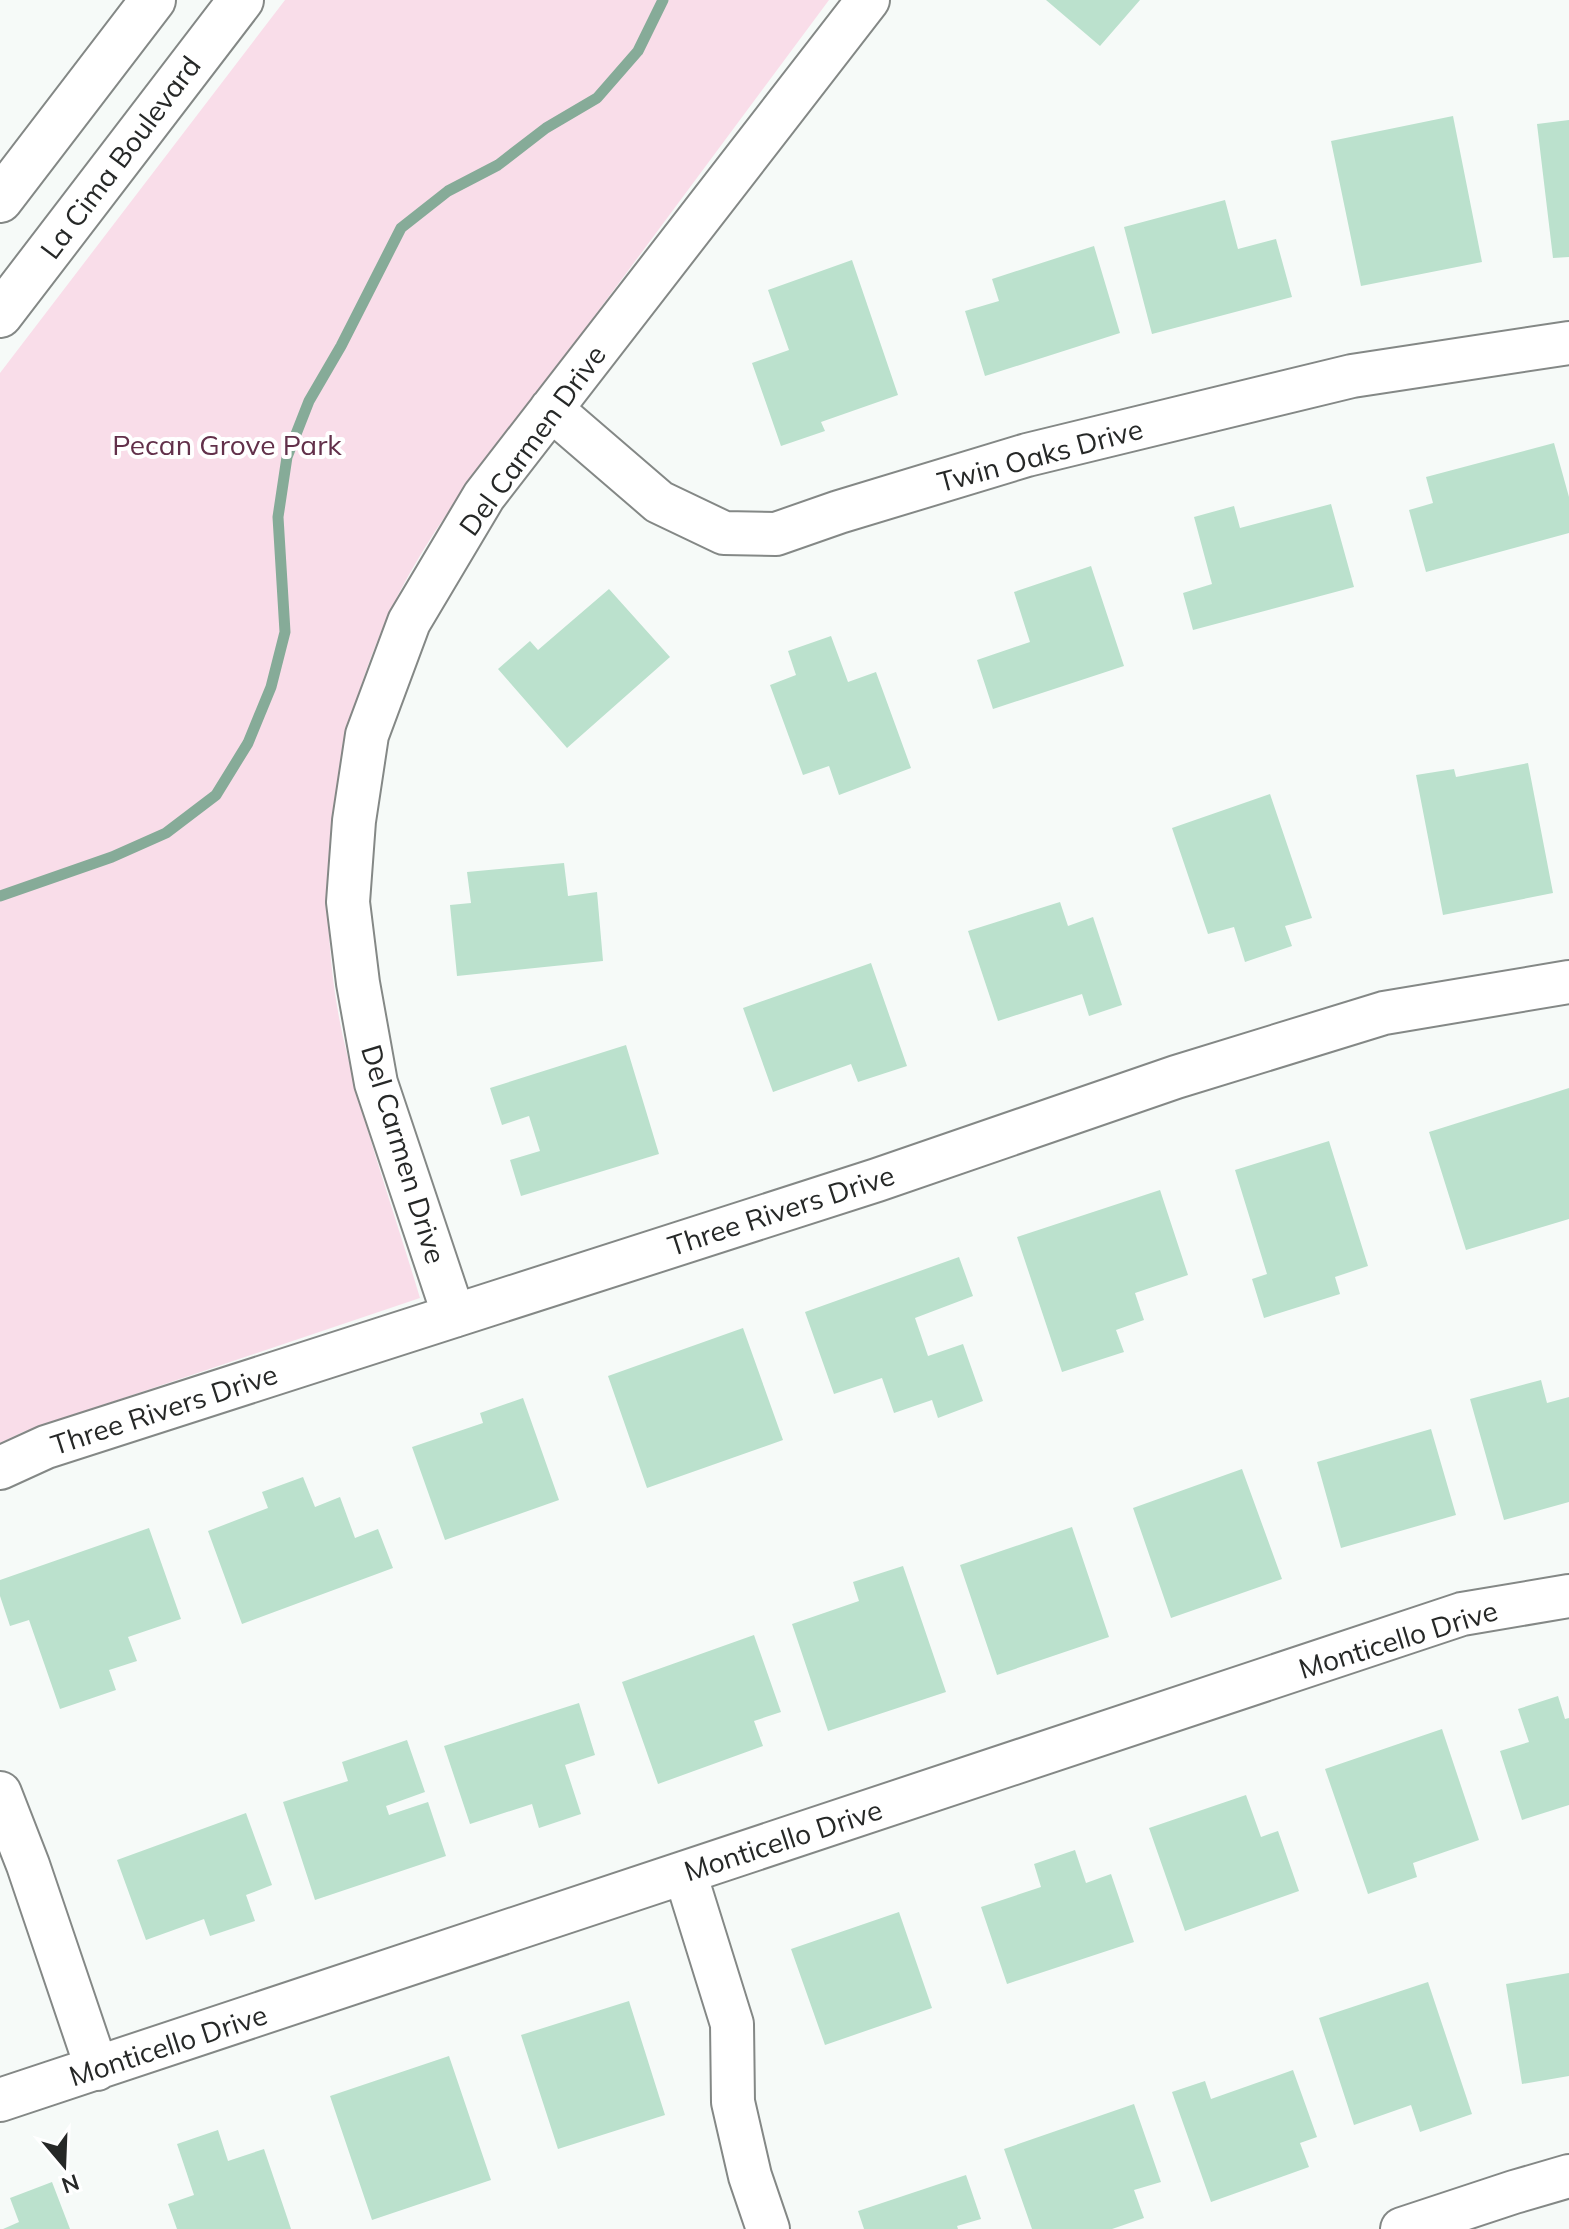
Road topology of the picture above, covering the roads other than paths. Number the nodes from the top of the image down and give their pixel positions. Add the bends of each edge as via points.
1 (153, 0) edge
2 (241, 0) edge
3 (868, 0) edge
4 (0, 200) edge
5 (0, 315) edge
6 (1569, 343) edge
7 (551, 409) junction
8 (1569, 982) edge
9 (454, 1316) junction
10 (0, 1468) edge
11 (1569, 1596) edge
12 (0, 1793) edge
13 (685, 1873) junction
14 (97, 2069) junction
15 (0, 2100) edge
16 (1569, 2176) edge
17 (768, 2229) edge
18 (1402, 2229) edge

1 - 4 street
2 - 5 street, La Cima Boulevard
3 - 7 street, Del Carmen Drive
6 - 7 street, Twin Oaks Drive via 1352,376 1027,455 776,534 724,533 659,502
7 - 9 street, Del Carmen Drive via 484,496 409,622 367,735 354,821 348,902 376,1083
8 - 9 street, Three Rivers Drive via 1384,1013
9 - 10 street, Three Rivers Drive via 46,1447
11 - 13 street, Monticello Drive via 1462,1614
12 - 14 street
13 - 14 street, Monticello Drive
13 - 17 street via 732,2024 733,2102
14 - 15 street, Monticello Drive
16 - 18 street

